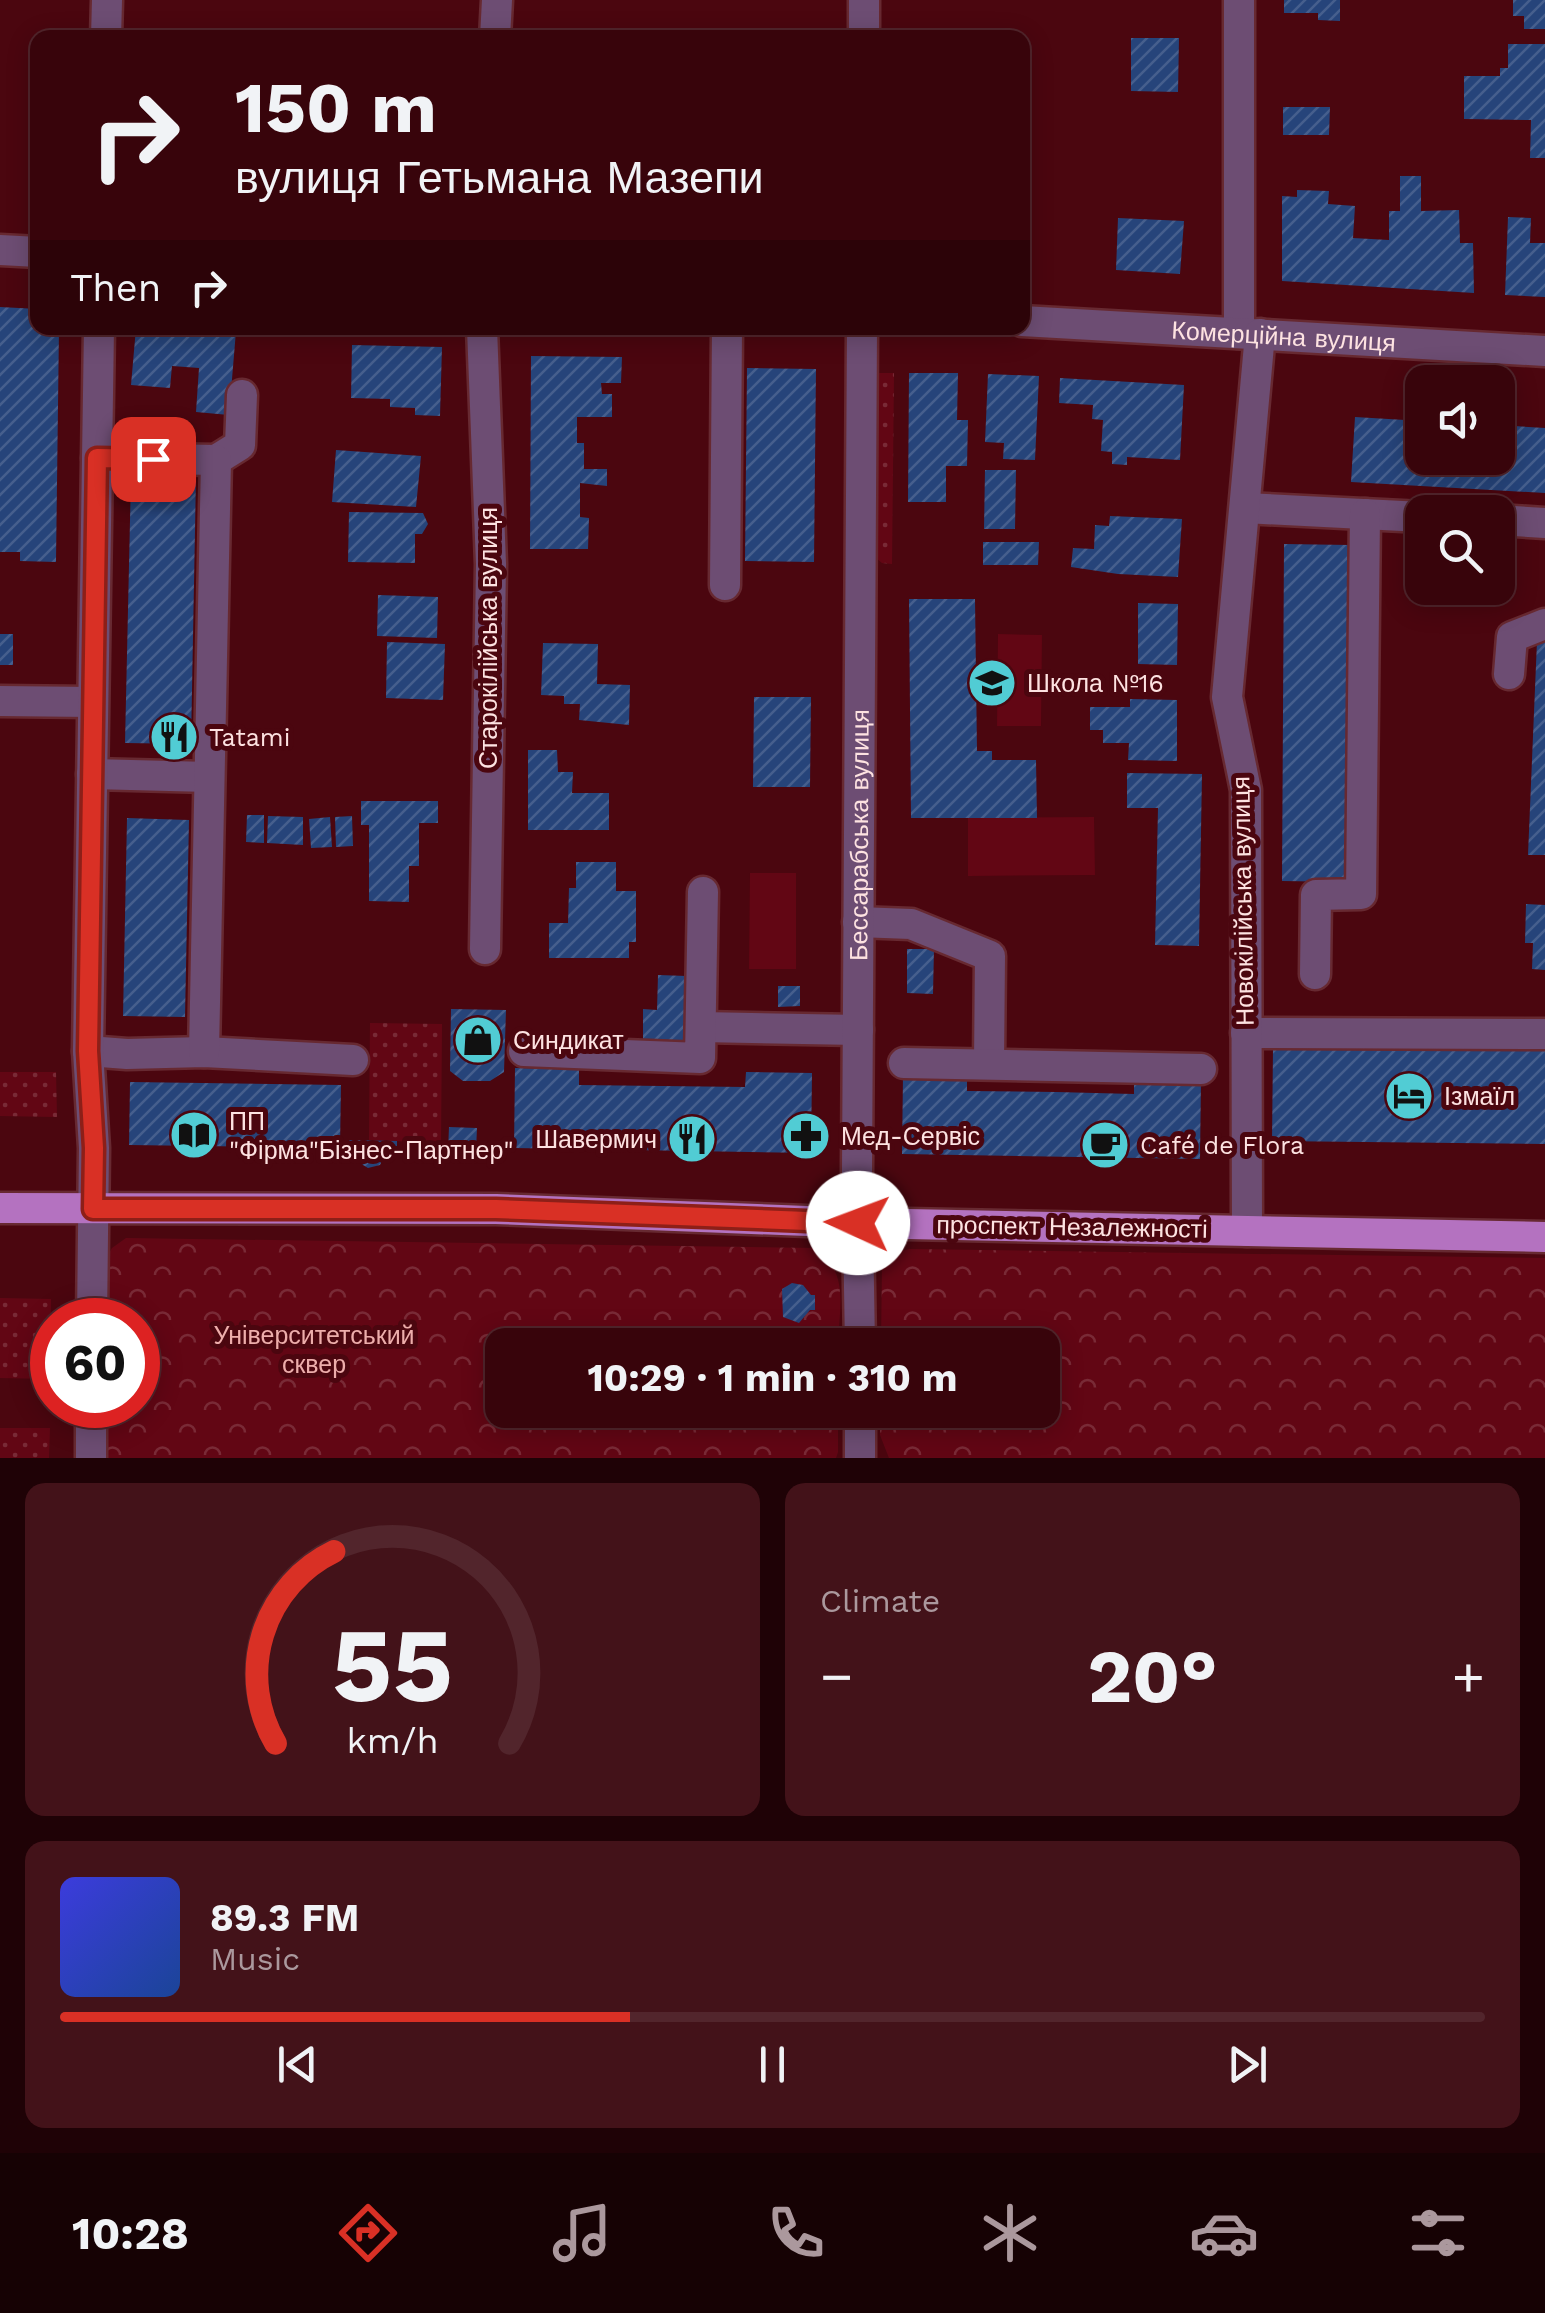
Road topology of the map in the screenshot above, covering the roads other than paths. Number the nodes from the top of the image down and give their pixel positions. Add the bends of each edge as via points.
1 (106, 0) edge
2 (496, 0) edge
3 (864, 0) edge
4 (1239, 0) edge
5 (106, 30) edge
6 (495, 30) edge
7 (864, 30) edge
8 (0, 250) edge
9 (30, 252) edge
10 (1030, 321) edge
11 (1250, 334) junction
12 (99, 335) edge
13 (482, 335) edge
14 (727, 335) edge
15 (862, 335) edge
16 (1545, 351) edge
17 (242, 395) dead end
18 (97, 458) junction
19 (216, 460) junction
20 (1246, 508) junction
21 (1366, 514) junction
22 (1405, 516) edge
23 (1515, 521) edge
24 (1545, 523) edge
25 (725, 585) dead end
26 (1545, 624) edge
27 (1509, 674) dead end
28 (0, 701) edge
29 (92, 702) junction
30 (92, 774) junction
31 (209, 777) junction
32 (703, 892) dead end
33 (858, 922) junction
34 (484, 949) dead end
35 (1315, 974) dead end
36 (701, 1027) junction
37 (858, 1030) junction
38 (1246, 1033) junction
39 (1545, 1034) edge
40 (88, 1051) junction
41 (204, 1052) junction
42 (524, 1052) dead end
43 (353, 1060) dead end
44 (904, 1063) dead end
45 (989, 1064) junction
46 (1201, 1069) dead end
47 (0, 1208) edge
48 (93, 1209) junction
49 (858, 1223) junction
50 (1246, 1231) junction
51 (1545, 1237) edge
52 (92, 1298) edge
53 (860, 1328) edge
54 (91, 1428) edge
55 (860, 1428) edge
56 (91, 1458) edge
57 (860, 1458) edge

1 - 5 street
2 - 6 street
3 - 7 street
4 - 11 street, Новокілійська вулиця
8 - 9 street
10 - 11 street, Комерційна вулиця
11 - 16 street, Комерційна вулиця
11 - 20 street, Новокілійська вулиця
12 - 18 street
13 - 34 street, Старокілійська вулиця via 491,564
14 - 25 street
15 - 33 street, Бессарабська вулиця
17 - 19 street via 240,445
18 - 19 street
18 - 29 street
19 - 31 street
20 - 21 street
20 - 38 street, Новокілійська вулиця via 1227,697 1246,790
21 - 22 street
21 - 35 street via 1362,894 1316,894
23 - 24 street
26 - 27 street via 1512,637
28 - 29 street
29 - 30 street
30 - 31 street
30 - 40 street
31 - 41 street
32 - 36 street
33 - 37 street, Бессарабська вулиця
33 - 45 street via 946,923 990,956
36 - 37 street
36 - 42 street via 700,1058
37 - 49 street, Бессарабська вулиця
38 - 39 street
38 - 50 street, Новокілійська вулиця
40 - 41 street
40 - 48 street
41 - 43 street
44 - 45 street
45 - 46 street
47 - 48 main road, проспект Незалежності
48 - 49 main road, проспект Незалежності via 496,1209
48 - 52 street
49 - 50 main road, проспект Незалежності
49 - 53 street, Бессарабська вулиця
50 - 51 main road, проспект Незалежності
54 - 56 street
55 - 57 street

